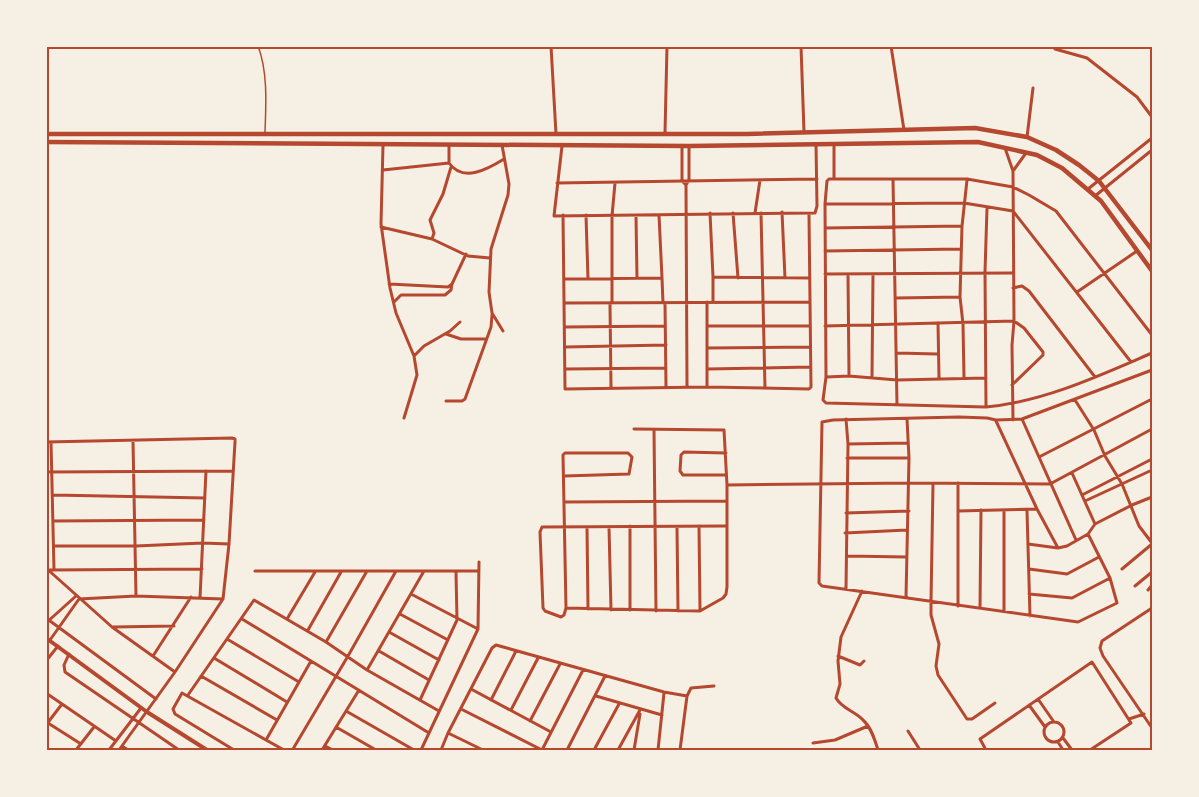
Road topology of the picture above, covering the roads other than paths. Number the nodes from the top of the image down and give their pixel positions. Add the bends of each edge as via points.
1 (258, 46) edge
2 (551, 46) edge
3 (667, 46) edge
4 (801, 46) edge
5 (891, 46) edge
6 (1055, 49) dead end
7 (1033, 88) dead end
8 (1152, 117) edge
9 (904, 130) junction
10 (804, 132) junction
11 (265, 133) junction
12 (665, 133) junction
13 (46, 134) edge
14 (102, 134) junction
15 (556, 134) junction
16 (1027, 137) junction
17 (1152, 138) edge
18 (46, 142) edge
19 (101, 143) junction
20 (816, 144) junction
21 (834, 144) junction
22 (383, 145) junction
23 (449, 145) junction
24 (502, 145) junction
25 (562, 146) junction
26 (681, 146) junction
27 (689, 146) junction
28 (1005, 148) junction
29 (1152, 150) edge
30 (1026, 152) junction
31 (504, 159) junction
32 (450, 165) junction
33 (382, 170) junction
34 (1013, 171) junction
35 (817, 179) junction
36 (834, 179) junction
37 (893, 179) junction
38 (967, 179) junction
39 (689, 180) junction
40 (760, 180) junction
41 (682, 181) junction
42 (1099, 181) junction
43 (556, 183) junction
44 (615, 183) junction
45 (686, 185) junction
46 (1013, 188) junction
47 (1104, 188) junction
48 (1088, 189) junction
49 (1095, 196) junction
50 (893, 203) junction
51 (964, 203) junction
52 (825, 204) junction
53 (987, 208) junction
54 (1013, 211) junction
55 (710, 213) junction
56 (733, 213) junction
57 (755, 213) junction
58 (761, 213) junction
59 (782, 213) junction
60 (686, 214) junction
61 (586, 215) junction
62 (659, 215) junction
63 (809, 215) junction
64 (564, 216) junction
65 (612, 216) junction
66 (636, 216) junction
67 (962, 226) junction
68 (381, 227) junction
69 (893, 227) junction
70 (825, 228) junction
71 (432, 239) junction
72 (961, 249) junction
73 (895, 250) junction
74 (1152, 250) edge
75 (825, 251) junction
76 (1137, 251) junction
77 (466, 254) junction
78 (490, 258) junction
79 (1152, 271) edge
80 (986, 272) junction
81 (1013, 273) junction
82 (1106, 273) junction
83 (825, 274) junction
84 (873, 274) junction
85 (895, 274) junction
86 (961, 274) junction
87 (848, 275) junction
88 (713, 277) junction
89 (637, 278) junction
90 (662, 278) junction
91 (738, 278) junction
92 (785, 278) junction
93 (810, 278) junction
94 (564, 279) junction
95 (588, 279) junction
96 (613, 279) junction
97 (763, 279) junction
98 (389, 284) junction
99 (452, 284) junction
100 (1012, 288) junction
101 (1077, 292) junction
102 (960, 297) junction
103 (896, 298) junction
104 (763, 301) junction
105 (393, 302) junction
106 (688, 302) junction
107 (707, 302) junction
108 (713, 302) junction
109 (810, 302) junction
110 (565, 303) junction
111 (664, 303) junction
112 (611, 304) junction
113 (492, 313) junction
114 (1014, 321) junction
115 (460, 322) dead end
116 (986, 322) junction
117 (873, 323) junction
118 (897, 323) junction
119 (938, 323) junction
120 (849, 324) junction
121 (963, 324) junction
122 (665, 326) junction
123 (707, 326) junction
124 (810, 326) junction
125 (825, 326) junction
126 (565, 327) junction
127 (610, 327) junction
128 (763, 327) junction
129 (503, 331) dead end
130 (446, 334) junction
131 (1152, 335) edge
132 (485, 339) junction
133 (666, 345) junction
134 (611, 346) junction
135 (565, 347) junction
136 (764, 347) junction
137 (810, 347) junction
138 (707, 348) junction
139 (897, 353) junction
140 (1152, 353) edge
141 (937, 354) junction
142 (414, 356) junction
143 (1131, 362) junction
144 (810, 367) junction
145 (611, 368) junction
146 (666, 368) junction
147 (565, 369) junction
148 (707, 369) junction
149 (764, 369) junction
150 (1152, 370) edge
151 (849, 376) junction
152 (826, 377) junction
153 (872, 377) junction
154 (1095, 377) junction
155 (939, 378) junction
156 (964, 378) junction
157 (986, 378) junction
158 (897, 380) junction
159 (1012, 385) junction
160 (666, 387) junction
161 (687, 387) junction
162 (707, 387) junction
163 (611, 388) junction
164 (765, 388) junction
165 (1152, 399) edge
166 (1075, 400) junction
167 (446, 401) dead end
168 (897, 405) junction
169 (1013, 405) junction
170 (986, 407) junction
171 (404, 418) dead end
172 (846, 419) junction
173 (907, 419) junction
174 (1023, 419) junction
175 (996, 420) junction
176 (1013, 420) junction
177 (634, 429) dead end
178 (654, 429) junction
179 (1152, 429) edge
180 (1094, 430) junction
181 (133, 441) junction
182 (46, 442) edge
183 (51, 442) junction
184 (908, 443) junction
185 (848, 444) junction
186 (726, 453) junction
187 (1105, 456) junction
188 (1039, 457) junction
189 (847, 458) junction
190 (909, 458) junction
191 (1152, 459) edge
192 (206, 470) junction
193 (1152, 470) edge
194 (233, 471) junction
195 (46, 472) edge
196 (53, 472) junction
197 (134, 473) junction
198 (1072, 473) junction
199 (726, 475) junction
200 (564, 476) junction
201 (1118, 477) junction
202 (846, 483) junction
203 (909, 483) junction
204 (933, 483) junction
205 (958, 483) junction
206 (727, 484) junction
207 (822, 484) junction
208 (1025, 484) junction
209 (1050, 484) junction
210 (1122, 484) junction
211 (53, 495) junction
212 (1082, 495) junction
213 (1152, 496) edge
214 (135, 497) junction
215 (205, 498) junction
216 (655, 501) junction
217 (726, 501) junction
218 (1085, 501) junction
219 (565, 502) junction
220 (1132, 505) junction
221 (1037, 509) junction
222 (981, 510) junction
223 (909, 511) junction
224 (958, 511) junction
225 (1004, 511) junction
226 (1027, 511) junction
227 (846, 513) junction
228 (135, 519) junction
229 (204, 520) junction
230 (53, 521) junction
231 (1095, 524) junction
232 (630, 526) junction
233 (699, 526) junction
234 (725, 526) junction
235 (564, 527) junction
236 (587, 527) junction
237 (609, 527) junction
238 (654, 527) junction
239 (677, 527) junction
240 (907, 530) junction
241 (845, 533) junction
242 (1089, 534) junction
243 (1076, 540) junction
244 (202, 543) junction
245 (229, 544) junction
246 (1028, 544) junction
247 (1152, 544) edge
248 (54, 546) junction
249 (136, 546) junction
250 (1058, 548) junction
251 (847, 556) junction
252 (907, 557) junction
253 (1099, 557) junction
254 (479, 562) dead end
255 (50, 569) edge
256 (136, 569) junction
257 (1029, 569) junction
258 (1122, 569) dead end
259 (202, 570) junction
260 (255, 571) dead end
261 (396, 571) junction
262 (424, 571) junction
263 (456, 571) junction
264 (479, 571) junction
265 (315, 572) junction
266 (341, 572) junction
267 (367, 572) junction
268 (1152, 572) edge
269 (1110, 578) junction
270 (1152, 585) edge
271 (1134, 586) dead end
272 (846, 588) junction
273 (1148, 590) dead end
274 (862, 591) junction
275 (411, 594) junction
276 (1029, 594) junction
277 (136, 596) junction
278 (77, 597) junction
279 (191, 597) junction
280 (906, 597) junction
281 (200, 598) junction
282 (223, 599) junction
283 (931, 602) junction
284 (958, 606) junction
285 (566, 608) junction
286 (980, 608) junction
287 (1152, 608) edge
288 (588, 609) junction
289 (611, 610) junction
290 (630, 610) junction
291 (656, 611) junction
292 (678, 611) junction
293 (699, 611) junction
294 (1004, 611) junction
295 (399, 614) junction
296 (1030, 616) junction
297 (242, 619) junction
298 (287, 619) junction
299 (458, 620) junction
300 (47, 621) edge
301 (174, 626) junction
302 (112, 627) junction
303 (59, 628) junction
304 (478, 629) junction
305 (307, 630) junction
306 (389, 632) junction
307 (48, 639) edge
308 (228, 639) junction
309 (448, 640) junction
310 (326, 642) junction
311 (58, 646) junction
312 (378, 651) junction
313 (516, 651) junction
314 (69, 653) junction
315 (153, 656) junction
316 (348, 656) junction
317 (838, 656) junction
318 (214, 658) junction
319 (538, 658) junction
320 (439, 660) junction
321 (46, 661) edge
322 (311, 661) junction
323 (864, 661) dead end
324 (560, 664) junction
325 (367, 670) junction
326 (583, 670) junction
327 (175, 672) junction
328 (336, 675) junction
329 (201, 676) junction
330 (605, 676) junction
331 (429, 680) junction
332 (299, 682) junction
333 (714, 686) dead end
334 (471, 689) junction
335 (359, 690) junction
336 (46, 693) edge
337 (664, 693) junction
338 (188, 695) junction
339 (596, 696) junction
340 (687, 696) junction
341 (156, 699) junction
342 (1038, 699) junction
343 (420, 700) junction
344 (491, 700) junction
345 (288, 702) junction
346 (62, 704) junction
347 (619, 704) junction
348 (995, 704) dead end
349 (1029, 705) junction
350 (141, 708) junction
351 (461, 709) junction
352 (640, 709) junction
353 (511, 710) junction
354 (346, 711) junction
355 (440, 711) junction
356 (147, 712) junction
357 (1144, 714) junction
358 (662, 715) junction
359 (133, 719) junction
360 (1129, 719) junction
361 (278, 720) junction
362 (530, 721) junction
363 (1054, 722) junction
364 (140, 723) junction
365 (47, 724) edge
366 (868, 726) junction
367 (94, 727) junction
368 (336, 727) junction
369 (1045, 727) junction
370 (1152, 728) edge
371 (908, 731) dead end
372 (551, 732) junction
373 (429, 733) junction
374 (448, 733) junction
375 (1063, 738) junction
376 (266, 740) junction
377 (116, 741) junction
378 (1058, 742) junction
379 (813, 743) dead end
380 (81, 744) junction
381 (122, 746) junction
382 (325, 746) junction
383 (76, 750) edge
384 (109, 750) edge
385 (119, 750) edge
386 (128, 750) edge
387 (179, 750) edge
388 (207, 750) edge
389 (234, 750) edge
390 (284, 750) edge
391 (292, 750) edge
392 (322, 750) edge
393 (333, 750) edge
394 (376, 750) edge
395 (414, 750) edge
396 (421, 750) edge
397 (441, 750) edge
398 (483, 750) edge
399 (540, 750) edge
400 (567, 750) edge
401 (594, 750) edge
402 (618, 750) edge
403 (634, 750) edge
404 (658, 750) edge
405 (680, 750) edge
406 (879, 750) edge
407 (920, 750) edge
408 (986, 750) edge
409 (1063, 750) edge
410 (1072, 750) edge
411 (1090, 750) edge
412 (1107, 750) edge
413 (1119, 750) edge

1 - 11 lane via 262,57
2 - 15 street
3 - 12 street
4 - 10 street
5 - 9 street
6 - 8 street via 1087,58 1137,96
7 - 16 street
9 - 10 highway
9 - 16 highway via 975,128
10 - 12 highway
11 - 14 highway
11 - 15 highway
12 - 15 highway
13 - 14 highway
14 - 19 highway
16 - 42 highway via 1056,150
17 - 42 street
18 - 19 highway
19 - 22 highway
20 - 21 highway
20 - 27 highway
20 - 35 street
21 - 28 highway via 978,141
21 - 36 street
22 - 23 highway
22 - 33 street
23 - 24 highway
23 - 32 street
24 - 25 highway
24 - 31 street
25 - 26 highway
25 - 43 street
26 - 27 highway
26 - 41 street
27 - 39 street
28 - 30 highway
28 - 34 street
29 - 47 street
30 - 34 street
30 - 48 highway via 1062,168
31 - 32 street via 474,173 458,172
31 - 78 street via 508,195
32 - 33 street
32 - 71 street via 443,194 430,220
33 - 68 street
34 - 46 street
35 - 40 street
35 - 63 street via 816,211
36 - 37 street
36 - 52 street via 826,183
37 - 38 street
37 - 50 street
38 - 46 street
38 - 51 street
39 - 40 street
39 - 41 street
39 - 45 street
40 - 57 street
41 - 44 street
41 - 45 street
42 - 47 highway
42 - 48 street
43 - 44 street
43 - 64 street via 554,215
44 - 65 street
45 - 60 street
46 - 54 street
46 - 82 street via 1056,211
47 - 49 street
47 - 74 highway
48 - 49 highway
49 - 76 highway
50 - 51 street
50 - 52 street
50 - 69 street
51 - 53 street
51 - 67 street
52 - 70 street
53 - 54 street
53 - 80 street
54 - 81 street
54 - 101 street
55 - 56 street
55 - 60 street
55 - 88 street
56 - 57 street
56 - 91 street
57 - 58 street
58 - 59 street
58 - 97 street
59 - 63 street
59 - 92 street
60 - 62 street
60 - 106 street
61 - 64 street
61 - 65 street
61 - 95 street
62 - 66 street
62 - 90 street
63 - 93 street
64 - 94 street
65 - 66 street
65 - 96 street
66 - 89 street
67 - 69 street
67 - 72 street
68 - 71 street
68 - 98 street
69 - 70 street
69 - 73 street
70 - 75 street
71 - 77 street
72 - 73 street
72 - 86 street
73 - 75 street
73 - 85 street
75 - 83 street
76 - 79 highway
76 - 82 street
77 - 78 street
77 - 99 street
78 - 113 street
80 - 81 street
80 - 86 street
80 - 116 street
81 - 100 street
82 - 101 street
82 - 131 street
83 - 87 street
83 - 125 street
84 - 85 street
84 - 87 street
84 - 117 street
85 - 86 street
85 - 103 street
86 - 102 street
87 - 120 street
88 - 91 street
88 - 108 street
89 - 90 street
89 - 96 street
90 - 111 street
91 - 97 street
92 - 93 street
92 - 97 street
93 - 109 street
94 - 95 street
94 - 110 street
95 - 96 street
96 - 112 street
97 - 104 street
98 - 99 street
98 - 105 street
99 - 105 street via 445,295 401,296
100 - 114 street
100 - 154 street via 1023,286 1029,291
101 - 143 street
102 - 103 street
102 - 121 street
103 - 118 street
104 - 108 street
104 - 109 street
104 - 128 street
105 - 142 street
106 - 107 street
106 - 111 street
106 - 161 street
107 - 108 street
107 - 123 street
109 - 124 street
110 - 112 street
110 - 126 street
111 - 112 street
111 - 122 street
112 - 127 street
113 - 129 street
113 - 132 street
114 - 116 street
114 - 159 street
114 - 159 street via 1024,328 1043,355
115 - 130 street
116 - 121 street
116 - 157 street
117 - 118 street
117 - 120 street
117 - 153 street
118 - 119 street
118 - 139 street
119 - 121 street
119 - 141 street
120 - 125 street
120 - 151 street
121 - 156 street
122 - 127 street
122 - 133 street
123 - 128 street
123 - 138 street
124 - 128 street
124 - 137 street
125 - 152 street
126 - 127 street
126 - 135 street
127 - 134 street
128 - 136 street
130 - 132 street via 461,339
130 - 142 street via 424,345
132 - 167 street via 464,401
133 - 134 street
133 - 146 street
134 - 135 street
134 - 145 street
135 - 147 street
136 - 137 street
136 - 138 street
136 - 149 street
137 - 144 street
138 - 148 street
139 - 141 street
139 - 158 street
140 - 143 street
141 - 155 street
142 - 171 street via 417,380
143 - 154 street
144 - 149 street
144 - 164 street via 809,390
145 - 146 street
145 - 147 street
145 - 163 street
146 - 160 street
147 - 163 street via 568,390
148 - 149 street
148 - 162 street
149 - 164 street
150 - 166 street
151 - 152 street
151 - 153 street
152 - 168 street via 826,403
153 - 158 street
154 - 169 street
155 - 156 street
155 - 158 street
156 - 157 street
157 - 170 street
158 - 168 street
159 - 169 street
160 - 161 street
160 - 163 street
161 - 162 street
162 - 164 street
165 - 180 street
166 - 174 street
166 - 180 street
168 - 170 street
169 - 170 street
169 - 176 street
172 - 173 street
172 - 185 street
172 - 207 street via 822,422
173 - 175 street
173 - 184 street
174 - 176 street
174 - 188 street
175 - 176 street
175 - 208 street
177 - 178 street
178 - 186 street via 724,430
178 - 216 street
179 - 187 street
180 - 187 street
180 - 188 street
181 - 183 street
181 - 194 street via 233,438
181 - 197 street
182 - 183 street
183 - 196 street
184 - 185 street
184 - 190 street
185 - 189 street
186 - 199 street
186 - 199 street via 684,452 680,471 683,475
187 - 198 street
187 - 201 street
188 - 209 street
189 - 190 street
189 - 202 street
190 - 203 street
191 - 201 street
192 - 194 street
192 - 197 street
192 - 215 street
193 - 210 street
194 - 245 street
195 - 196 street
196 - 197 street
196 - 211 street
197 - 214 street
198 - 209 street
198 - 212 street
199 - 206 street
200 - 200 street via 565,453 628,453 632,457 629,474
200 - 219 street
201 - 210 street
201 - 212 street
202 - 203 street
202 - 207 street
202 - 227 street
203 - 204 street
203 - 223 street
204 - 205 street
204 - 283 street
205 - 208 street
205 - 224 street
206 - 207 street
206 - 217 street
207 - 272 street via 819,583
208 - 209 street
208 - 221 street
209 - 243 street
210 - 218 street
210 - 220 street
211 - 214 street
211 - 230 street
212 - 218 street
213 - 220 street
214 - 215 street
214 - 228 street
215 - 229 street
216 - 217 street
216 - 219 street
216 - 238 street
217 - 234 street
218 - 231 street
219 - 235 street
220 - 231 street
220 - 247 street via 1139,526
221 - 226 street
221 - 250 street
222 - 224 street
222 - 225 street
222 - 286 street
223 - 227 street
223 - 240 street
224 - 284 street
225 - 226 street
225 - 294 street
226 - 246 street
227 - 241 street
228 - 229 street
228 - 230 street
228 - 249 street
229 - 244 street
230 - 248 street
231 - 242 street
232 - 237 street
232 - 238 street
232 - 290 street
233 - 234 street
233 - 239 street
233 - 293 street
234 - 293 street via 726,594
235 - 236 street
235 - 285 street
235 - 285 street via 542,527 540,543 543,610 561,617
236 - 237 street
236 - 288 street
237 - 289 street
238 - 239 street
238 - 291 street
239 - 292 street
240 - 241 street
240 - 252 street
241 - 251 street
242 - 243 street
242 - 253 street
243 - 250 street
244 - 245 street
244 - 249 street
244 - 259 street
245 - 282 street
246 - 250 street
246 - 257 street
247 - 258 street
248 - 249 street
248 - 255 street
249 - 256 street
251 - 252 street
251 - 272 street
252 - 280 street
253 - 257 street via 1067,574
253 - 269 street
254 - 264 street
255 - 256 street
255 - 278 street
256 - 259 street
256 - 277 street
257 - 276 street
259 - 281 street
260 - 265 street
261 - 262 street
261 - 267 street
261 - 316 street
262 - 263 street
262 - 275 street
263 - 264 street
263 - 299 street
264 - 304 street
265 - 266 street
265 - 298 street
266 - 267 street
266 - 305 street
267 - 310 street
268 - 271 street
269 - 276 street via 1072,598
269 - 296 street via 1117,603 1078,622
270 - 273 street
272 - 274 street
274 - 280 street
274 - 317 street via 842,632
275 - 295 street
275 - 299 street
276 - 296 street
277 - 278 street
277 - 279 street
278 - 300 street
278 - 302 street
278 - 303 street
279 - 281 street
279 - 301 street
280 - 283 street
281 - 282 street
282 - 327 street
283 - 284 street
283 - 348 street via 939,644 936,666 942,682 969,720
284 - 286 street
285 - 288 street
286 - 294 street
287 - 357 street via 1102,641 1100,648
288 - 289 street
289 - 290 street
290 - 291 street
291 - 292 street
292 - 293 street
294 - 296 street
295 - 306 street
295 - 309 street
297 - 298 street via 254,600
297 - 308 street
297 - 322 street
298 - 305 street
299 - 304 street
299 - 309 street
300 - 303 street
301 - 302 street
301 - 315 street
302 - 315 street
303 - 307 street
303 - 341 street
304 - 355 street
305 - 310 street
306 - 312 street
306 - 320 street
307 - 311 main road
308 - 318 street
308 - 332 street
309 - 320 street
310 - 316 street
311 - 314 main road
311 - 321 street
312 - 325 street
312 - 331 street
313 - 319 street
313 - 334 street via 494,645
313 - 344 street
314 - 350 main road
314 - 359 street via 65,672
315 - 327 street
316 - 325 street
316 - 328 street
317 - 323 street via 860,665
317 - 366 street via 837,701
318 - 329 street
318 - 345 street
319 - 324 street
319 - 353 street
320 - 331 street
322 - 328 street
322 - 332 street
324 - 326 street
324 - 362 street
325 - 343 street
326 - 330 street
326 - 372 street
327 - 341 street
328 - 335 street
328 - 391 street
329 - 338 street
329 - 361 street
330 - 337 street
330 - 339 street
331 - 343 street
332 - 345 street
333 - 340 street via 691,688
334 - 344 street
334 - 351 street
335 - 354 street
335 - 373 street
336 - 346 street
337 - 340 street
337 - 358 street
338 - 376 street
338 - 389 street via 182,693 173,708 175,714
339 - 347 street
339 - 400 street
340 - 405 street
341 - 356 street
342 - 349 street
342 - 360 street via 1092,662
342 - 363 street
343 - 355 street
344 - 353 street
345 - 361 street
346 - 365 street
346 - 367 street
347 - 352 street
347 - 401 street
349 - 369 street
349 - 408 street via 980,739
350 - 356 main road
350 - 359 street
351 - 374 street
351 - 399 street
352 - 358 street
352 - 402 street
352 - 403 street
353 - 362 street
354 - 368 street
354 - 395 street
355 - 373 street
356 - 364 street
356 - 388 main road
357 - 360 street
357 - 370 street
358 - 404 street
359 - 364 street
359 - 377 street
360 - 411 street via 1130,724
361 - 376 street
362 - 372 street
363 - 369 street
363 - 375 street via 1064,729
364 - 381 street
364 - 387 street
365 - 380 street
366 - 379 street via 835,740
366 - 406 street
367 - 377 street
367 - 380 street
368 - 382 street
368 - 394 street
369 - 378 street via 1045,737
371 - 407 street
372 - 399 street
373 - 396 street
374 - 397 street
374 - 398 street
375 - 378 street
375 - 410 street
376 - 390 street
377 - 384 street
378 - 409 street
380 - 383 street
381 - 385 street
381 - 386 street
382 - 392 street
382 - 393 street
412 - 413 street

